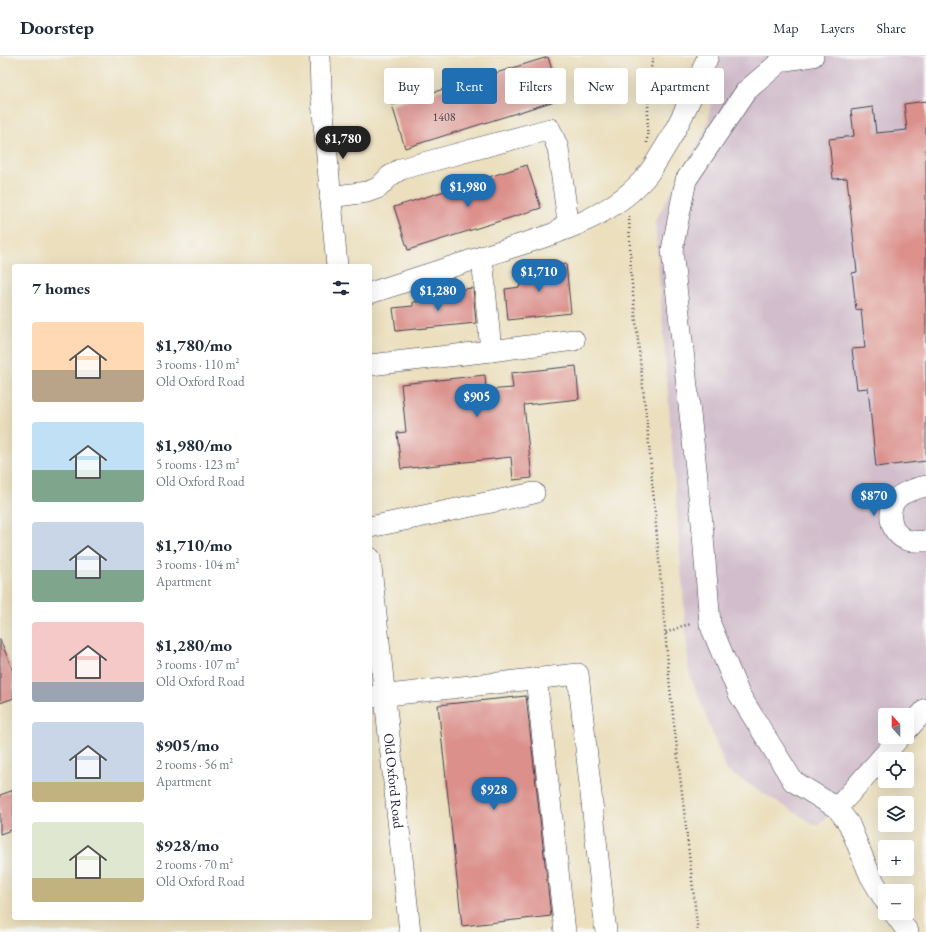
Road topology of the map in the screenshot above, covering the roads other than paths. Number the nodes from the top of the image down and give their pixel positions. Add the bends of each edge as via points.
1 (320, 56) edge
2 (708, 56) edge
3 (813, 56) edge
4 (330, 197) junction
5 (556, 233) junction
6 (482, 257) junction
7 (337, 264) edge
8 (372, 292) edge
9 (574, 340) dead end
10 (491, 351) junction
11 (372, 365) edge
12 (926, 486) edge
13 (534, 493) dead end
14 (372, 527) edge
15 (926, 541) edge
16 (372, 597) edge
17 (536, 678) junction
18 (377, 695) edge
19 (926, 710) edge
20 (914, 723) edge
21 (894, 744) edge
22 (837, 808) junction
23 (878, 888) edge
24 (899, 920) edge
25 (410, 932) edge
26 (566, 932) edge
27 (606, 932) edge
28 (908, 932) edge

1 - 4 street
2 - 5 street via 672,138 642,181 605,211
3 - 22 street via 781,61 746,91 686,180 672,250 702,523 710,624 739,694 793,780
4 - 5 street via 367,192 378,188 401,169 550,129 558,148 568,222
4 - 7 street
5 - 6 street
6 - 8 street
6 - 10 street
9 - 10 street
10 - 11 street
12 - 15 street via 910,490 897,498 890,511 891,522 897,532 907,540
13 - 14 street
16 - 18 street, Old Oxford Road
17 - 18 street
17 - 26 street
17 - 27 street via 578,674
18 - 25 street, Old Oxford Road
19 - 20 street
21 - 22 street
22 - 23 street via 849,824
24 - 28 street

